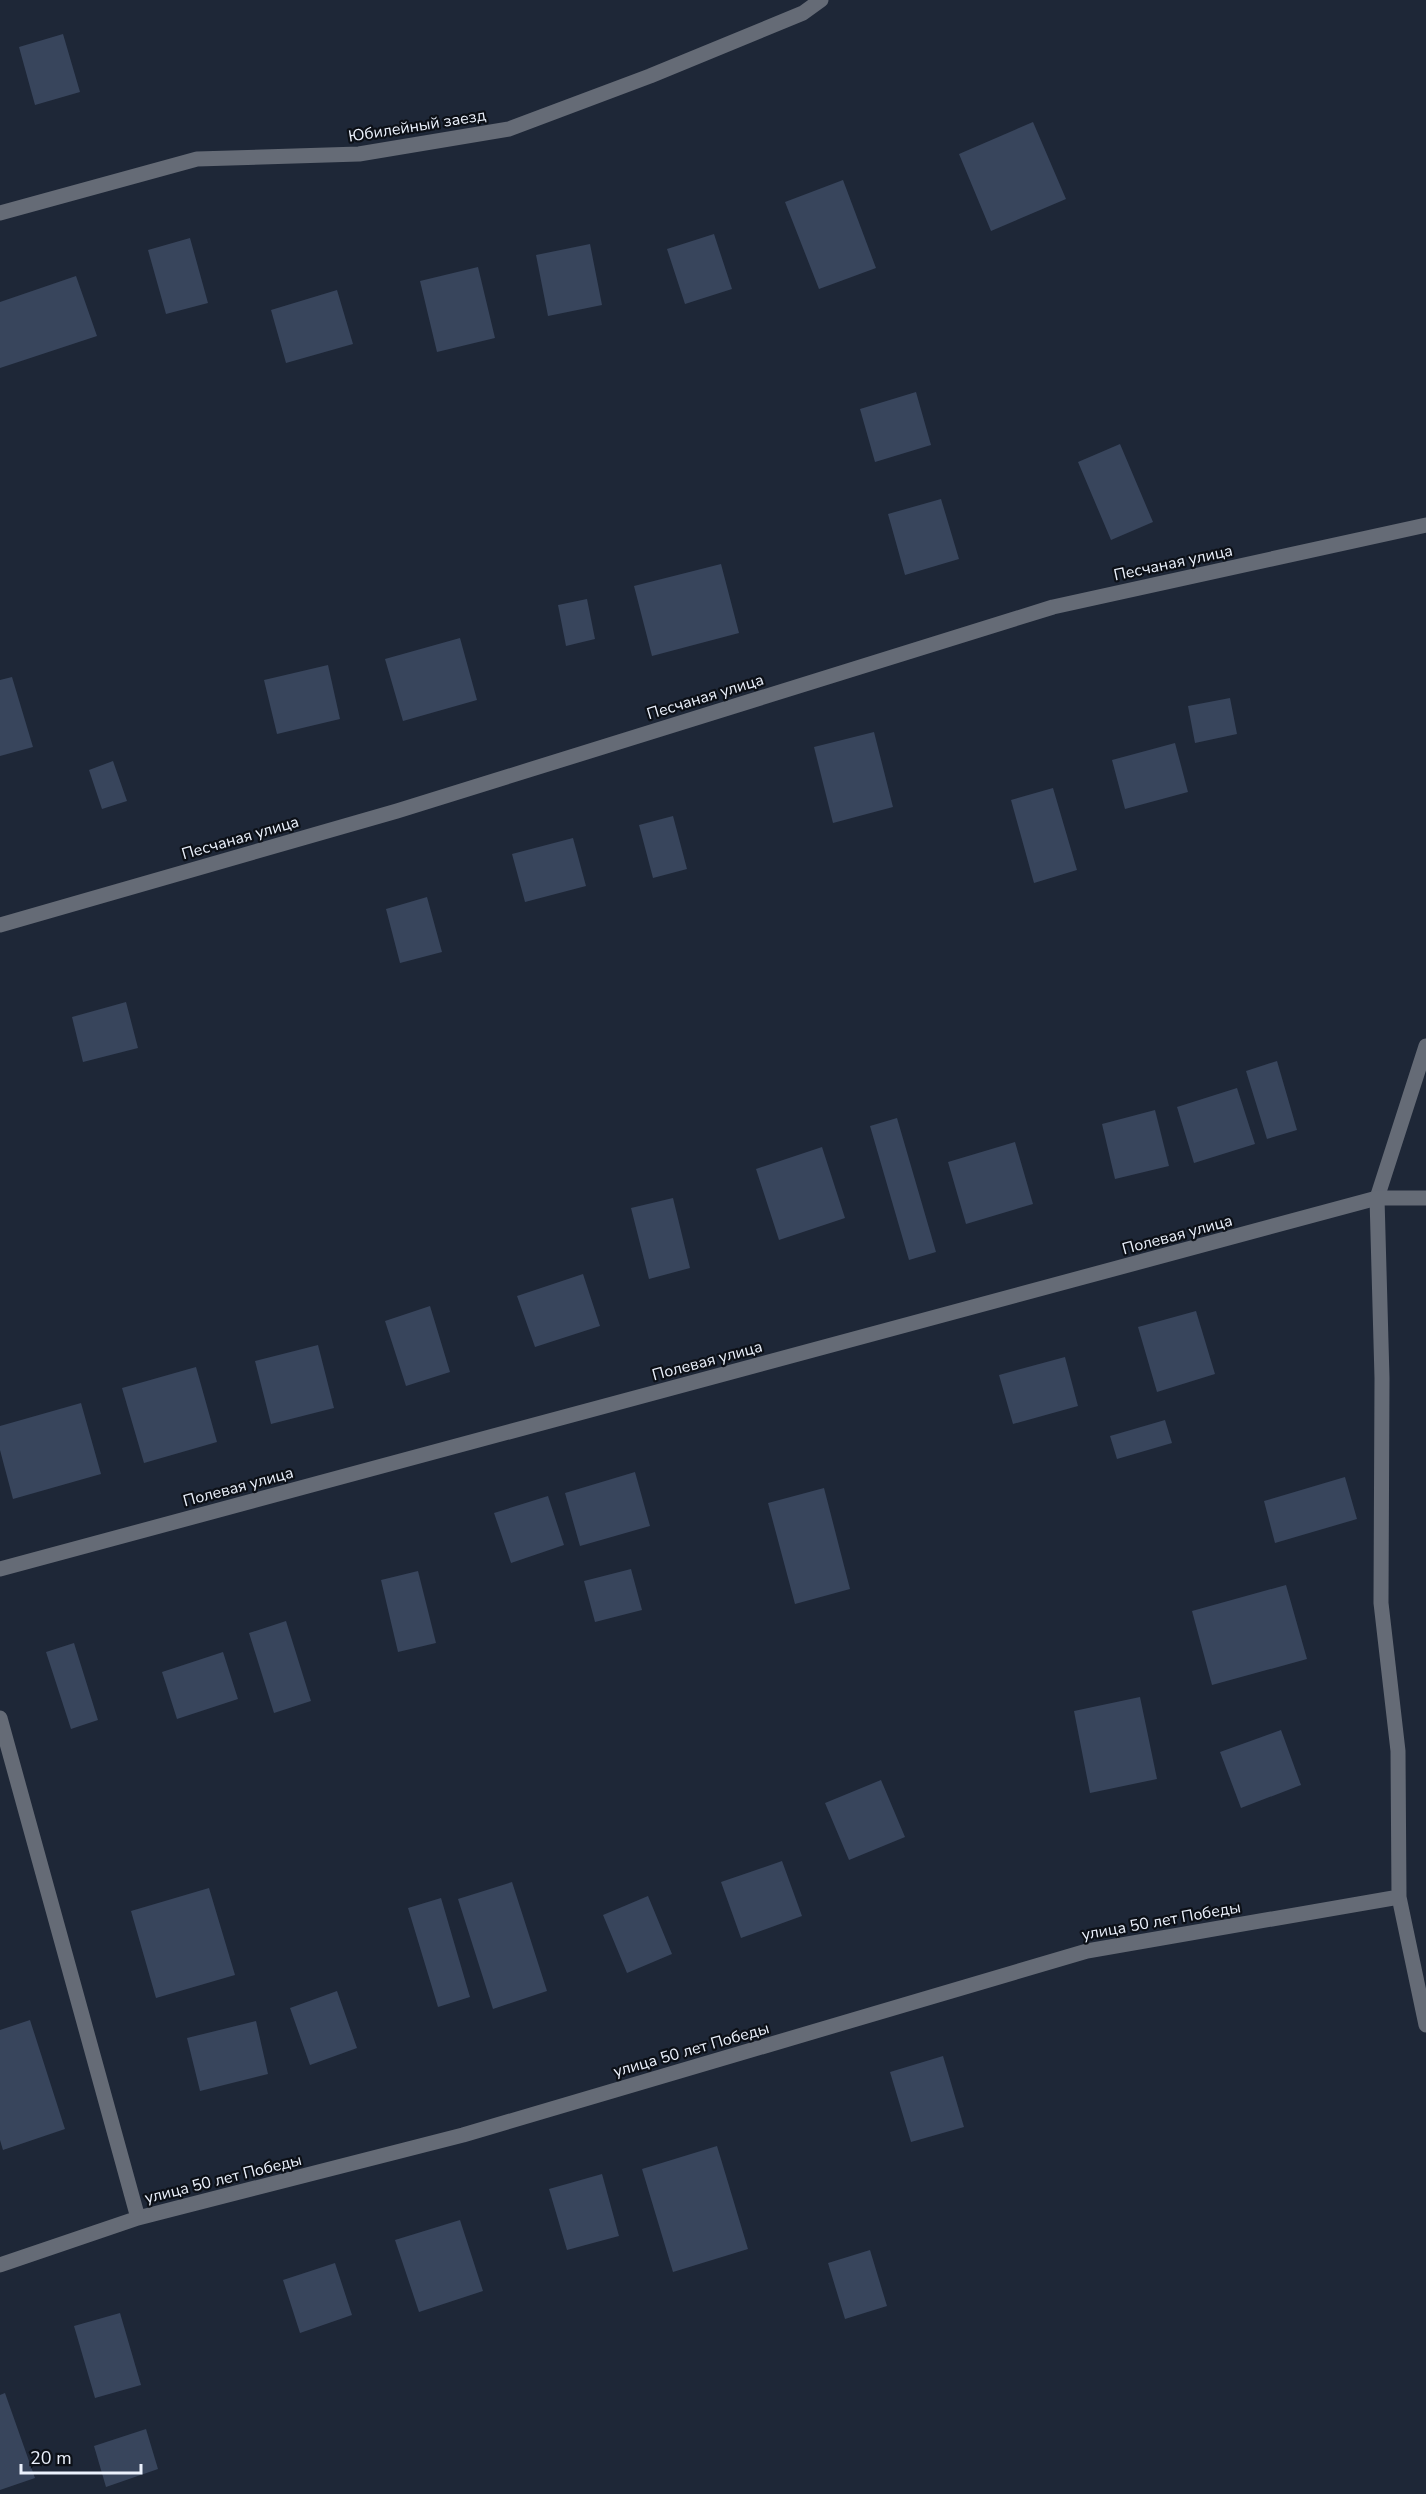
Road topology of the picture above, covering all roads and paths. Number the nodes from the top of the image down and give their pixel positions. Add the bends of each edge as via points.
1 (821, 0) edge
2 (0, 213) edge
3 (1426, 525) edge
4 (0, 925) edge
5 (1426, 1046) edge
6 (1377, 1198) junction
7 (1426, 1198) edge
8 (0, 1569) edge
9 (0, 1718) edge
10 (1399, 1897) junction
11 (1426, 2025) edge
12 (138, 2218) junction
13 (0, 2265) edge

1 - 2 street, Юбилейный заезд via 803,13 510,129 359,154 197,159
3 - 4 street, Песчаная улица via 1053,607 397,811
5 - 6 street
6 - 7 street, Полевая улица
6 - 8 street, Полевая улица
6 - 10 street via 1382,1378 1381,1603 1398,1751
9 - 12 street
10 - 11 street
10 - 12 street, улица 50 лет Победы via 1087,1951 463,2135
12 - 13 street, улица 50 лет Победы

